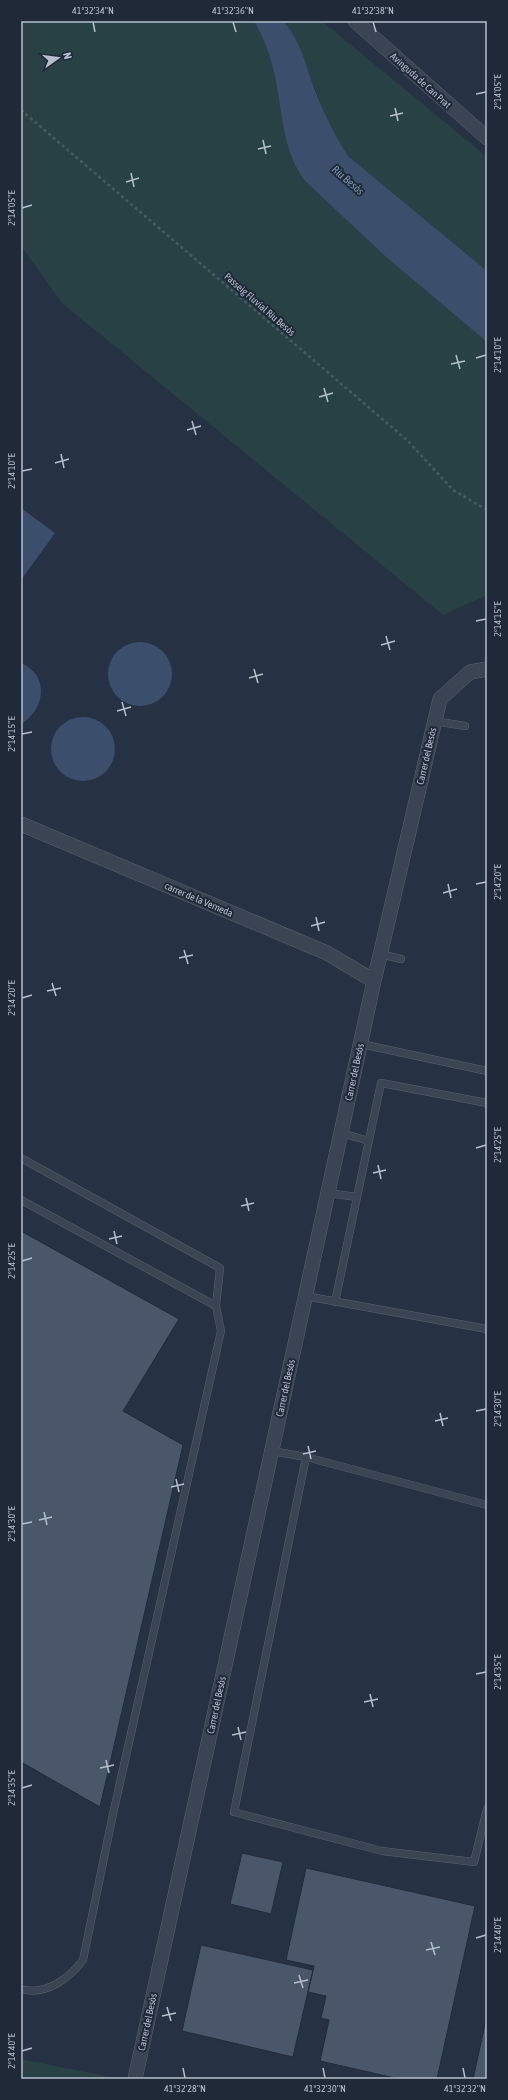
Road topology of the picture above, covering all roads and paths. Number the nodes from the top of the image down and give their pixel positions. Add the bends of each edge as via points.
1 (355, 21) edge
2 (21, 110) edge
3 (487, 138) edge
4 (487, 510) edge
5 (487, 669) edge
6 (434, 722) junction
7 (465, 726) dead end
8 (21, 824) edge
9 (380, 954) junction
10 (399, 959) dead end
11 (374, 981) junction
12 (361, 1044) junction
13 (487, 1071) edge
14 (487, 1103) edge
15 (341, 1133) junction
16 (369, 1141) junction
17 (21, 1158) edge
18 (328, 1193) junction
19 (357, 1197) junction
20 (21, 1200) edge
21 (305, 1296) junction
22 (335, 1302) junction
23 (216, 1306) junction
24 (487, 1328) edge
25 (272, 1451) junction
26 (306, 1457) junction
27 (487, 1505) edge
28 (487, 1809) edge
29 (21, 1989) edge
30 (135, 2079) edge

1 - 3 street, Avinguda de Can Prat
2 - 4 path, Passeig Fluvial Riu Besòs via 408,441 453,490
5 - 6 street, Carrer del Besòs via 470,672 440,699
6 - 7 lane
6 - 9 street, Carrer del Besòs
8 - 11 street, carrer de la Verneda via 327,953
9 - 10 lane
9 - 11 street, Carrer del Besòs
11 - 12 street, Carrer del Besòs
12 - 13 lane
12 - 15 street, Carrer del Besòs
14 - 16 lane via 382,1083
15 - 16 lane
15 - 18 street, Carrer del Besòs
16 - 19 lane
17 - 23 lane via 220,1268
18 - 19 lane
18 - 21 street, Carrer del Besòs
19 - 22 lane
20 - 23 lane
21 - 22 lane
21 - 25 street, Carrer del Besòs
22 - 24 lane
23 - 29 lane via 221,1331 83,1960 73,1974 60,1982 42,1989
25 - 26 lane
25 - 30 street, Carrer del Besòs
26 - 27 lane
26 - 28 lane via 234,1812 382,1851 474,1862

